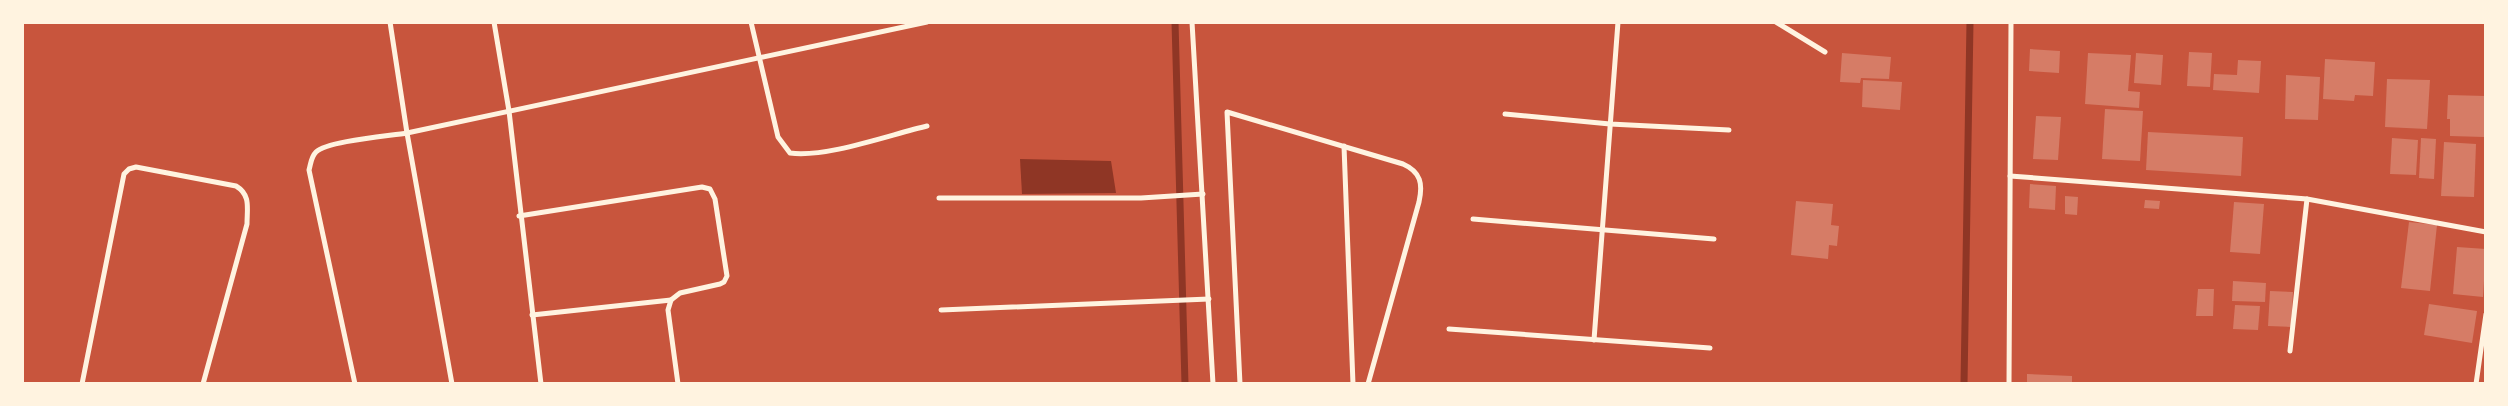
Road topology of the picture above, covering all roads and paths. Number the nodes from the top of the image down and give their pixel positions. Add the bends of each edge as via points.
1 (390, 22) edge
2 (494, 22) edge
3 (751, 22) edge
4 (926, 22) edge
5 (1192, 22) edge
6 (1618, 22) edge
7 (1776, 22) edge
8 (2011, 22) edge
9 (1825, 52) dead end
10 (760, 58) junction
11 (509, 111) junction
12 (1505, 114) dead end
13 (1610, 124) junction
14 (926, 126) dead end
15 (1729, 130) dead end
16 (407, 133) junction
17 (1344, 146) junction
18 (2010, 176) junction
19 (1203, 194) junction
20 (939, 198) dead end
21 (2307, 199) junction
22 (519, 216) junction
23 (1473, 220) dead end
24 (1602, 231) junction
25 (2486, 232) edge
26 (1714, 239) dead end
27 (1209, 299) junction
28 (671, 300) junction
29 (941, 310) dead end
30 (2486, 314) edge
31 (532, 315) junction
32 (1449, 329) dead end
33 (1594, 340) junction
34 (1710, 348) dead end
35 (2290, 351) dead end
36 (82, 384) edge
37 (203, 384) edge
38 (355, 384) edge
39 (452, 384) edge
40 (541, 384) edge
41 (678, 384) edge
42 (1212, 384) edge
43 (1240, 384) edge
44 (1353, 384) edge
45 (1368, 384) edge
46 (2009, 384) edge
47 (2476, 384) edge

1 - 16 street
2 - 11 street
3 - 10 street
4 - 10 street
5 - 19 street
6 - 13 street
7 - 9 street
8 - 18 street
10 - 11 street
10 - 14 street via 778,137 790,153 805,155
11 - 16 street
11 - 22 street
12 - 13 street
13 - 15 street
13 - 24 street
16 - 38 street via 318,150 309,170
16 - 39 street
17 - 43 street via 1227,112
17 - 44 street
17 - 45 street via 1412,168 1421,181 1419,202
18 - 21 street
18 - 46 street
19 - 20 street via 1141,198
19 - 27 street
21 - 25 street
21 - 35 street
22 - 28 street via 702,187 710,189 722,235 728,271 726,280 680,294
22 - 31 street
23 - 24 street
24 - 26 street
24 - 33 street
27 - 29 street
27 - 42 street
28 - 31 street
28 - 41 street via 668,310
30 - 47 street
31 - 40 street
32 - 33 street
33 - 34 street
36 - 37 street via 122,181 126,171 136,167 236,186 246,193 248,199 247,224

